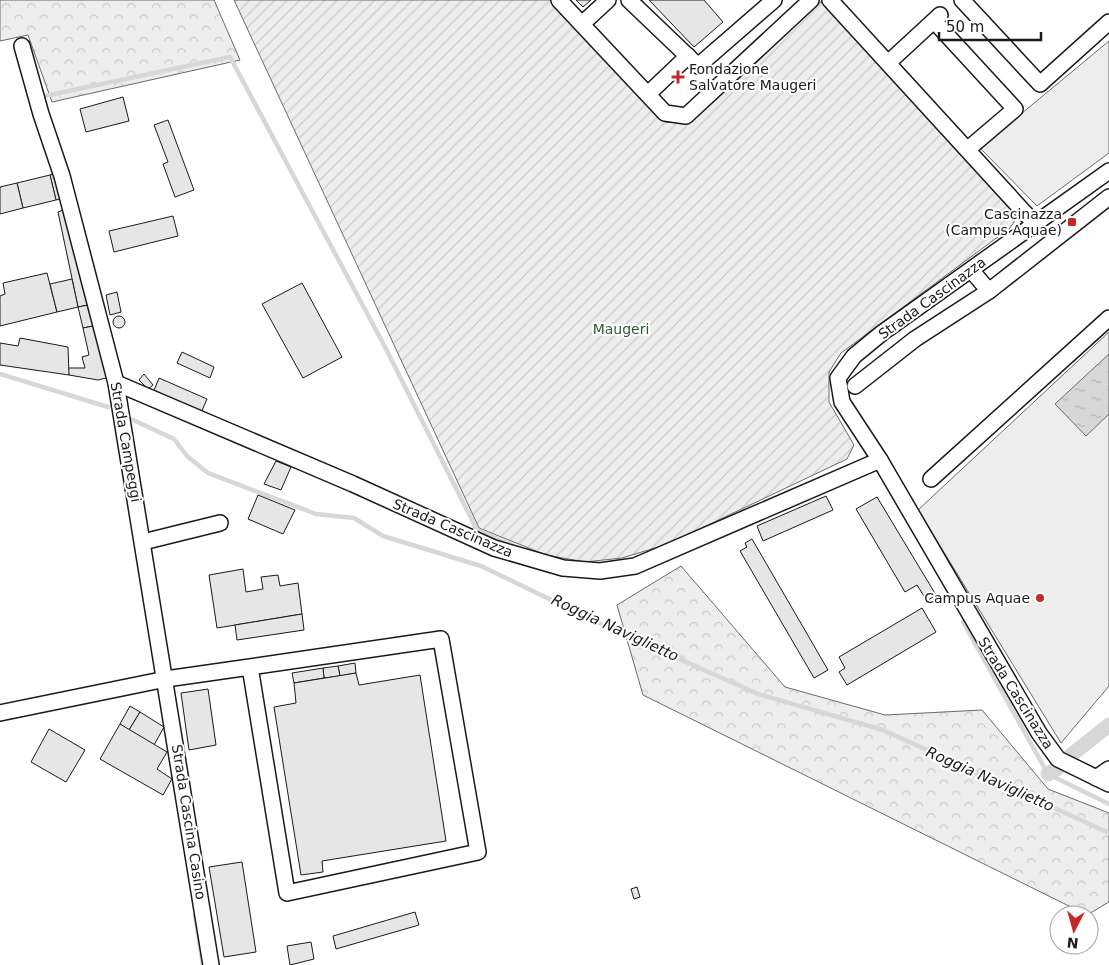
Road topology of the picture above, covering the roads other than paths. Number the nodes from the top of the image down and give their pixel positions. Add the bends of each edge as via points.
1 (559, 0) edge
2 (608, 0) edge
3 (629, 0) edge
4 (774, 0) edge
5 (811, 0) edge
6 (830, 0) edge
7 (956, 1) edge
8 (1109, 22) edge
9 (582, 24) junction
10 (22, 46) dead end
11 (688, 56) junction
12 (888, 63) junction
13 (648, 94) junction
14 (968, 149) junction
15 (1109, 171) edge
16 (1089, 186) junction
17 (1106, 200) edge
18 (1035, 224) junction
19 (971, 270) junction
20 (989, 291) junction
21 (1109, 318) edge
22 (882, 333) junction
23 (899, 352) junction
24 (116, 383) junction
25 (855, 386) dead end
26 (880, 460) junction
27 (931, 478) dead end
28 (220, 523) dead end
29 (142, 542) junction
30 (250, 667) junction
31 (166, 679) junction
32 (0, 713) edge
33 (1109, 769) edge
34 (1102, 781) edge
35 (211, 965) edge

1 - 9 street
2 - 9 street
3 - 11 street
4 - 11 street via 698,66
5 - 13 street via 686,116 665,113
6 - 12 street
7 - 8 street via 1040,84
9 - 13 street
10 - 24 street, Strada Campeggi via 62,176
11 - 13 street
12 - 14 street
12 - 14 street via 937,18 1015,109
14 - 18 street
15 - 16 street, Strada Cascinazza
16 - 17 street
16 - 18 street, Strada Cascinazza
17 - 20 street
18 - 19 street, Strada Cascinazza
19 - 20 street
19 - 22 street, Strada Cascinazza
20 - 23 street
21 - 27 street
22 - 23 street
22 - 26 street, Strada Cascinazza via 854,356 838,378 842,402
23 - 25 street
24 - 26 street, Strada Cascinazza via 494,548 563,568 600,571 635,566
24 - 29 street, Strada Campeggi
26 - 34 street, Strada Cascinazza via 1039,733 1058,759
28 - 29 street
29 - 31 street, Strada Campeggi
30 - 30 street via 287,893 478,852 441,639
30 - 31 street
31 - 32 street
31 - 35 street, Strada Cascina Casino
33 - 34 street

